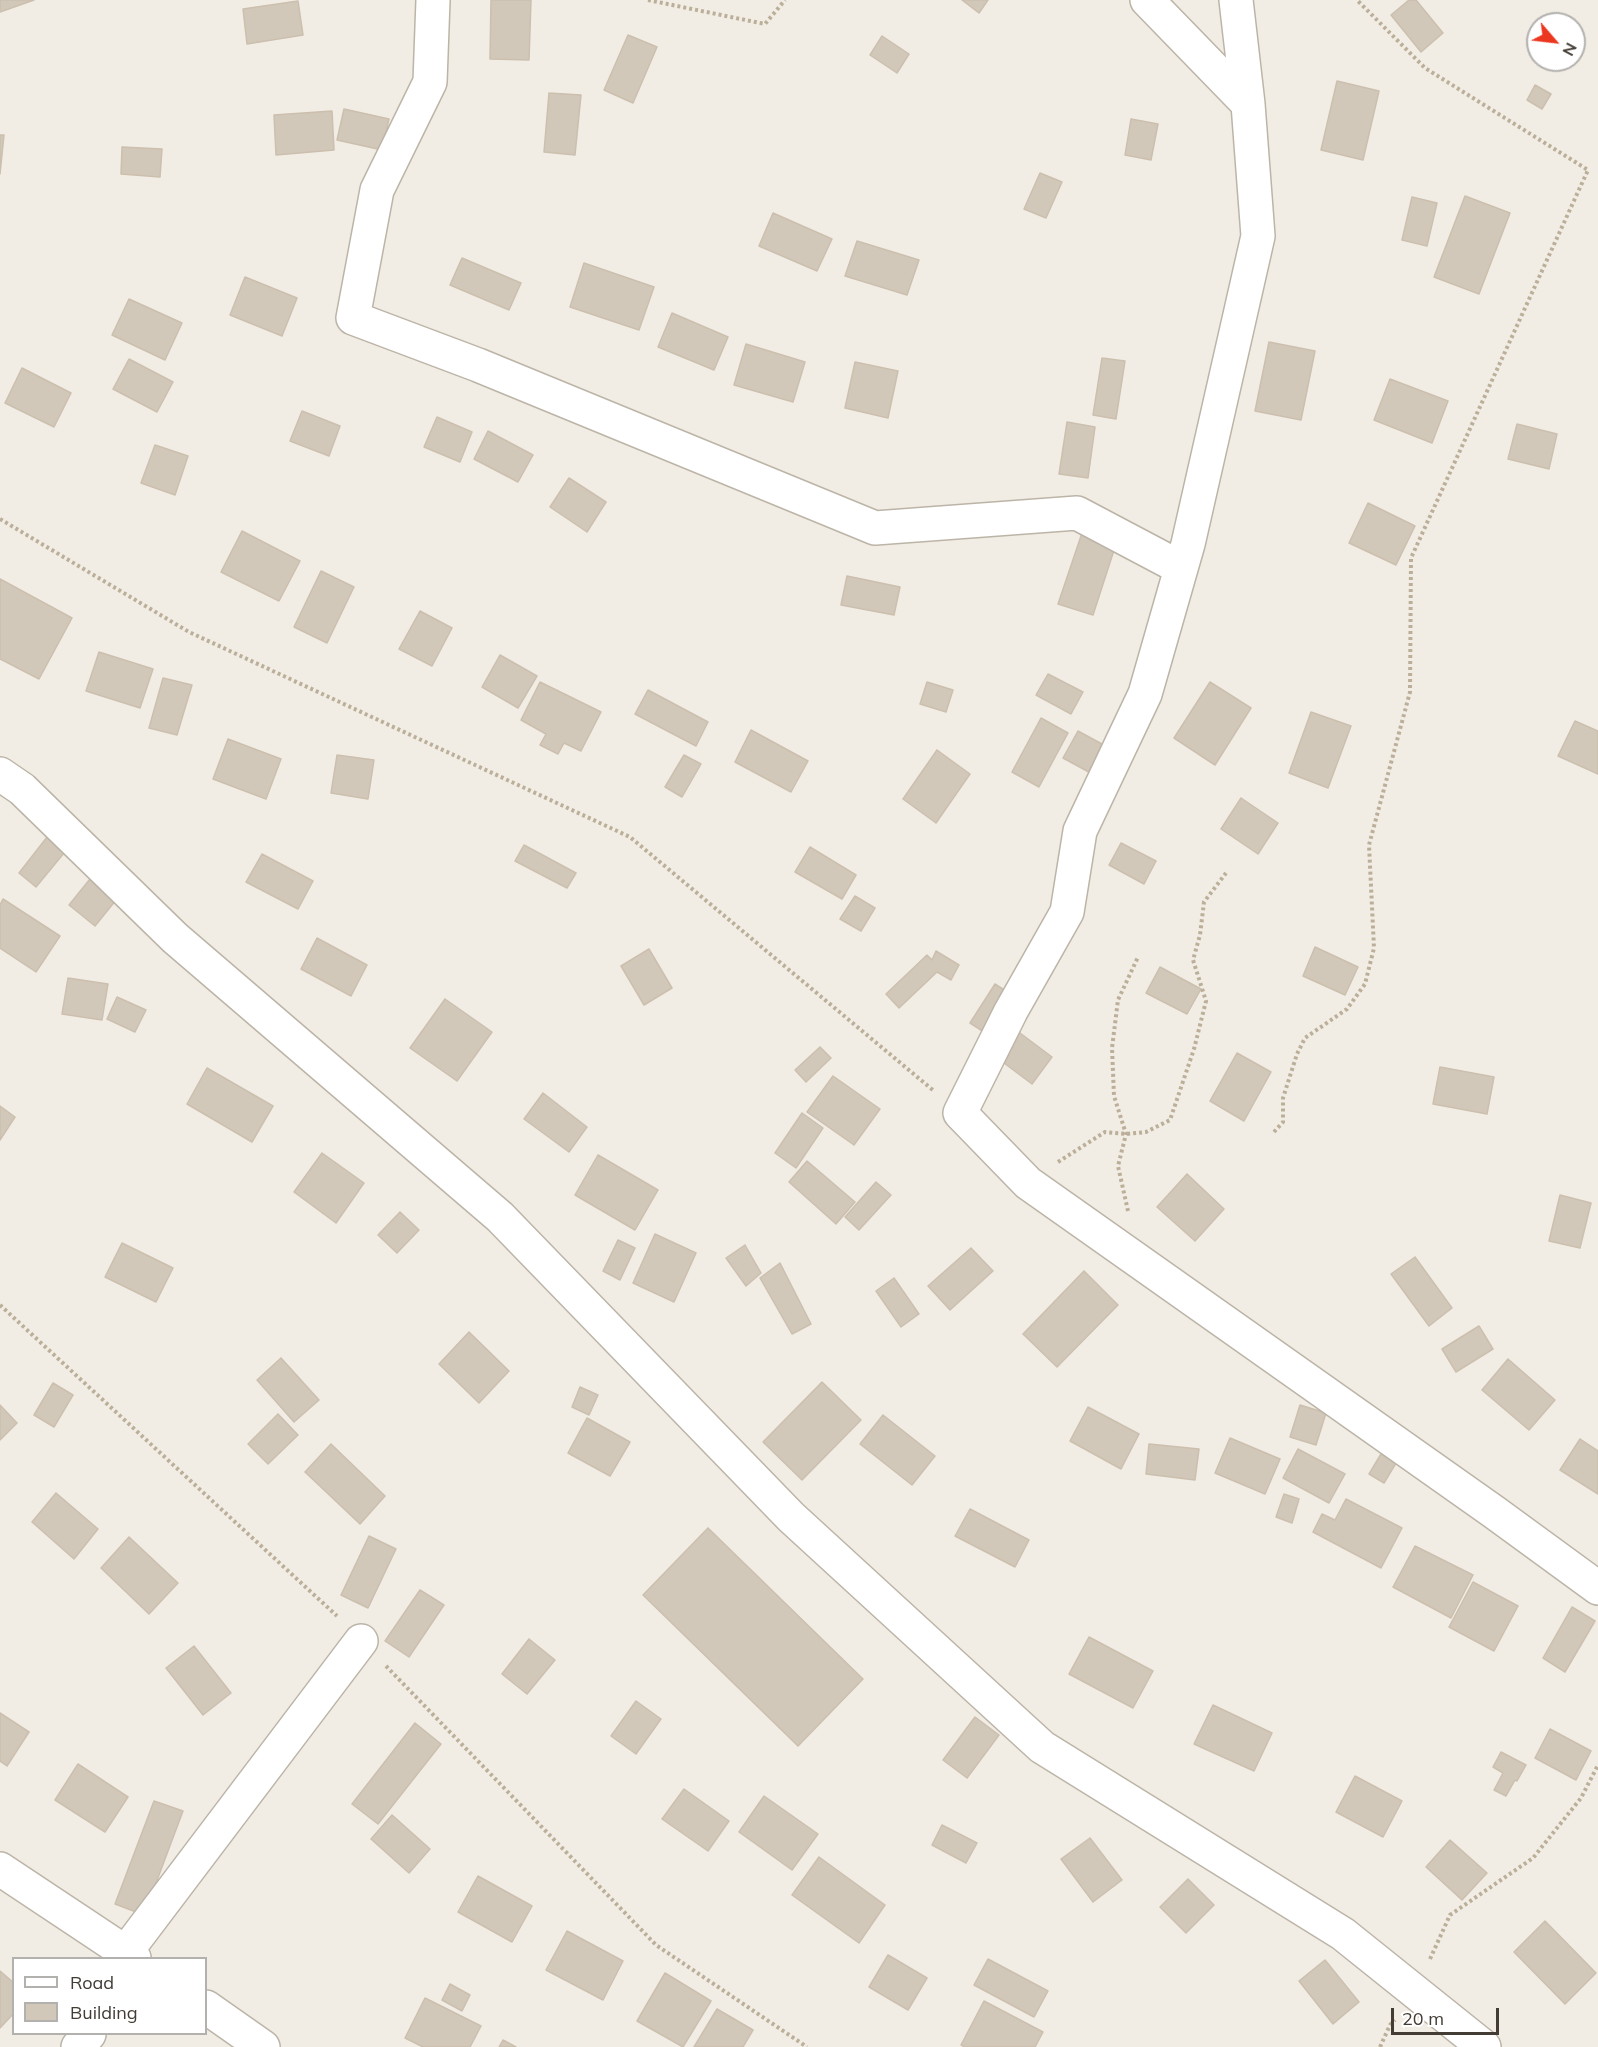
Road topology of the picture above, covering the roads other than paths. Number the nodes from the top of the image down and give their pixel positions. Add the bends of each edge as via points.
1 (433, 0) edge
2 (1147, 0) edge
3 (1236, 0) edge
4 (1248, 104) junction
5 (1181, 568) junction
6 (0, 774) edge
7 (1598, 1588) edge
8 (361, 1641) road end
9 (0, 1869) edge
10 (129, 1956) edge
11 (207, 2008) edge
12 (88, 2035) edge
13 (78, 2047) edge
14 (263, 2047) edge
15 (1484, 2047) edge

1 - 5 street via 430,82 377,190 353,318 478,365 875,528 1077,513
2 - 4 street
3 - 4 street
4 - 5 street via 1258,236
5 - 7 street via 1145,694 1080,831 1067,912 960,1113 1028,1183
6 - 15 street via 22,789 175,938 500,1217 791,1517 1042,1747 1343,1934
8 - 10 street
9 - 10 street
11 - 14 street
12 - 13 street

